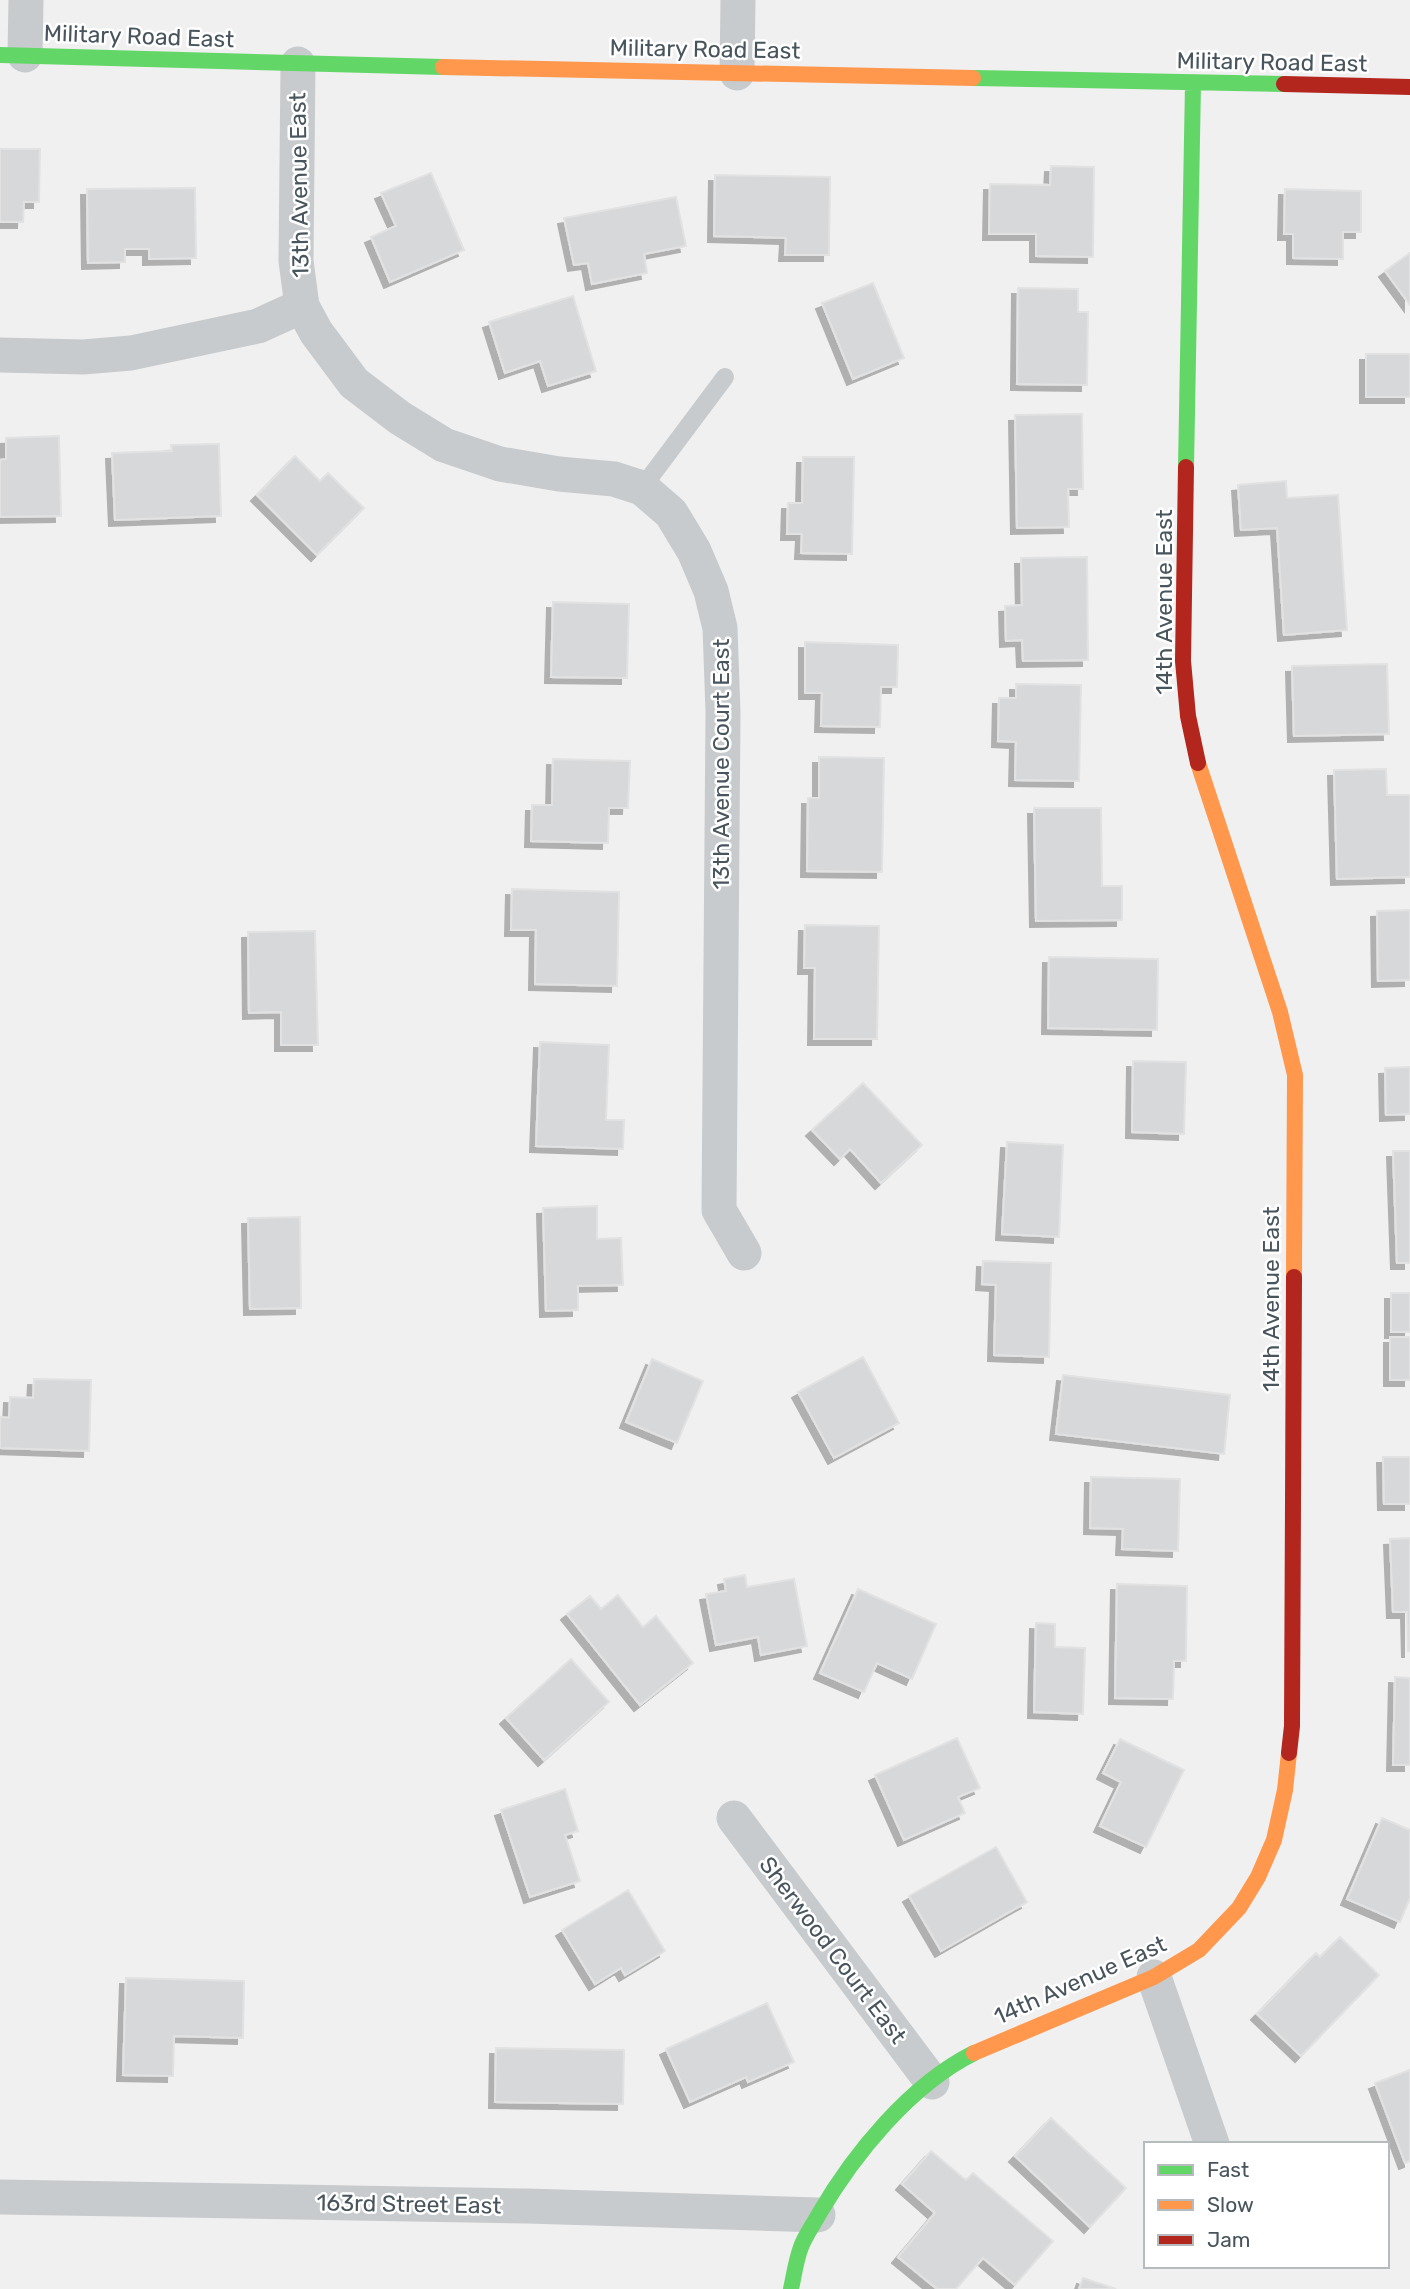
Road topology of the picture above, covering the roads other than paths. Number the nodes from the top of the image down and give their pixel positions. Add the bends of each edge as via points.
1 (26, 0) edge
2 (738, 0) edge
3 (13, 55) edge
4 (298, 64) junction
5 (737, 73) junction
6 (1193, 84) junction
7 (1410, 87) edge
8 (302, 306) junction
9 (0, 355) edge
10 (725, 377) dead end
11 (642, 488) junction
12 (744, 1253) dead end
13 (734, 1818) dead end
14 (1154, 1976) junction
15 (932, 2082) junction
16 (1211, 2142) edge
17 (0, 2197) edge
18 (818, 2215) junction
19 (791, 2289) edge

1 - 3 street
2 - 5 street
3 - 4 street, Military Road East
4 - 5 street, Military Road East
4 - 8 street, 13th Avenue East via 296,261
5 - 6 street, Military Road East
6 - 7 street, Military Road East
6 - 14 street, 14th Avenue East via 1183,661 1188,716 1202,777 1280,1012 1295,1075 1292,1726 1274,1840 1258,1877 1240,1908 1199,1950
8 - 9 street via 258,326 131,353
8 - 11 street, 13th Avenue Court East via 354,383 444,446 500,464 614,479
10 - 11 lane
11 - 12 street, 13th Avenue Court East via 671,513 694,551 711,590 720,628 719,1210
13 - 15 street, Sherwood Court East
14 - 15 street, 14th Avenue East via 991,2045 956,2062
14 - 16 street
15 - 18 street, 14th Avenue East via 859,2153
17 - 18 street, 163rd Street East
18 - 19 street, 14th Avenue East via 801,2247

